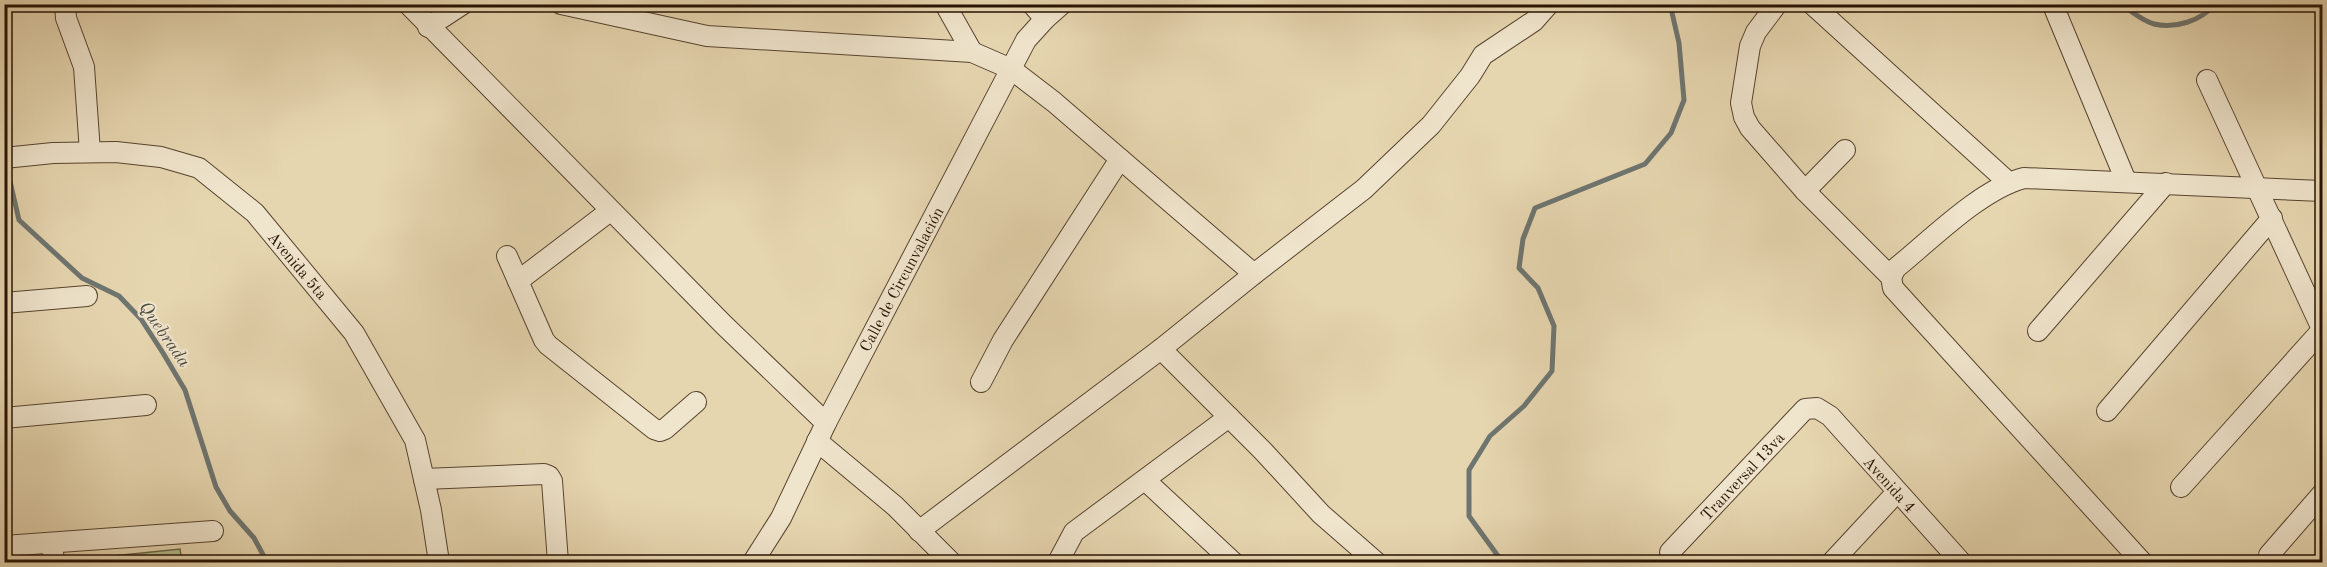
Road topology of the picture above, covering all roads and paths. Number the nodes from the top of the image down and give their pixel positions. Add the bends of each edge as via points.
1 (65, 4) edge
2 (408, 4) edge
3 (463, 4) edge
4 (561, 4) edge
5 (945, 4) edge
6 (1062, 4) edge
7 (1549, 4) edge
8 (1777, 4) edge
9 (1812, 4) edge
10 (2055, 10) dead end
11 (1039, 12) edge
12 (428, 27) junction
13 (972, 52) junction
14 (1011, 69) junction
15 (2207, 80) dead end
16 (1845, 150) dead end
17 (90, 152) junction
18 (14, 157) edge
19 (1120, 159) junction
20 (2126, 181) junction
21 (2008, 182) junction
22 (2166, 183) junction
23 (2257, 187) junction
24 (1806, 191) junction
25 (2322, 191) edge
26 (610, 210) junction
27 (2272, 218) junction
28 (507, 256) dead end
29 (1254, 274) junction
30 (1891, 277) junction
31 (518, 281) junction
32 (87, 296) dead end
33 (4, 303) edge
34 (2322, 329) edge
35 (2038, 331) dead end
36 (1161, 349) junction
37 (981, 382) dead end
38 (696, 402) dead end
39 (146, 405) dead end
40 (1817, 408) joint
41 (2107, 411) dead end
42 (1229, 417) junction
43 (4, 418) edge
44 (826, 423) junction
45 (817, 441) junction
46 (424, 479) junction
47 (1146, 481) junction
48 (2181, 487) dead end
49 (1897, 492) junction
50 (2322, 494) edge
51 (213, 531) dead end
52 (919, 531) junction
53 (4, 546) edge
54 (1670, 552) dead end
55 (53, 553) edge
56 (2270, 555) dead end
57 (439, 562) edge
58 (558, 562) edge
59 (753, 562) edge
60 (951, 562) edge
61 (1058, 562) edge
62 (1233, 562) edge
63 (1376, 562) edge
64 (1832, 562) edge
65 (1961, 562) edge
66 (2142, 562) edge

1 - 17 street via 66,18 84,67
2 - 12 street
3 - 12 street
4 - 13 street via 707,36
5 - 13 street
6 - 11 street, Calle de Circunvalación
7 - 29 street via 1534,21 1483,55 1431,125 1364,189
8 - 24 street via 1750,46 1741,103 1750,128
9 - 21 street
10 - 20 street
11 - 14 street, Calle de Circunvalación
12 - 26 street
13 - 14 street
14 - 19 street
14 - 44 street, Calle de Circunvalación
15 - 23 street
16 - 24 street
17 - 18 street, Avenida 5ta
17 - 46 street, Avenida 5ta via 161,157 199,168 255,213 354,333 415,440
19 - 29 street
19 - 37 street via 1003,340
20 - 21 street via 2024,178
20 - 22 street
21 - 30 street via 1896,268
22 - 23 street
22 - 35 street
23 - 25 street
23 - 27 street
24 - 30 street
26 - 31 street
26 - 44 street
27 - 34 street
27 - 41 street
28 - 31 street
29 - 36 street
30 - 66 street via 1893,288
31 - 38 street via 548,345 654,429 665,429
32 - 33 street
34 - 48 street
36 - 42 street
36 - 52 street
39 - 43 street
40 - 49 street, Avenida 4 via 1830,416
40 - 54 street, Tranversal 13va via 1805,409
42 - 47 street
42 - 63 street via 1321,514
44 - 45 street, Calle de Circunvalación
45 - 52 street
45 - 59 street, Calle de Circunvalación via 781,518
46 - 57 street, Avenida 5ta
46 - 58 street via 549,476
47 - 61 street via 1074,532
47 - 62 street
49 - 64 street
49 - 65 street, Avenida 4
50 - 56 street
51 - 55 street
52 - 60 street
53 - 55 street

